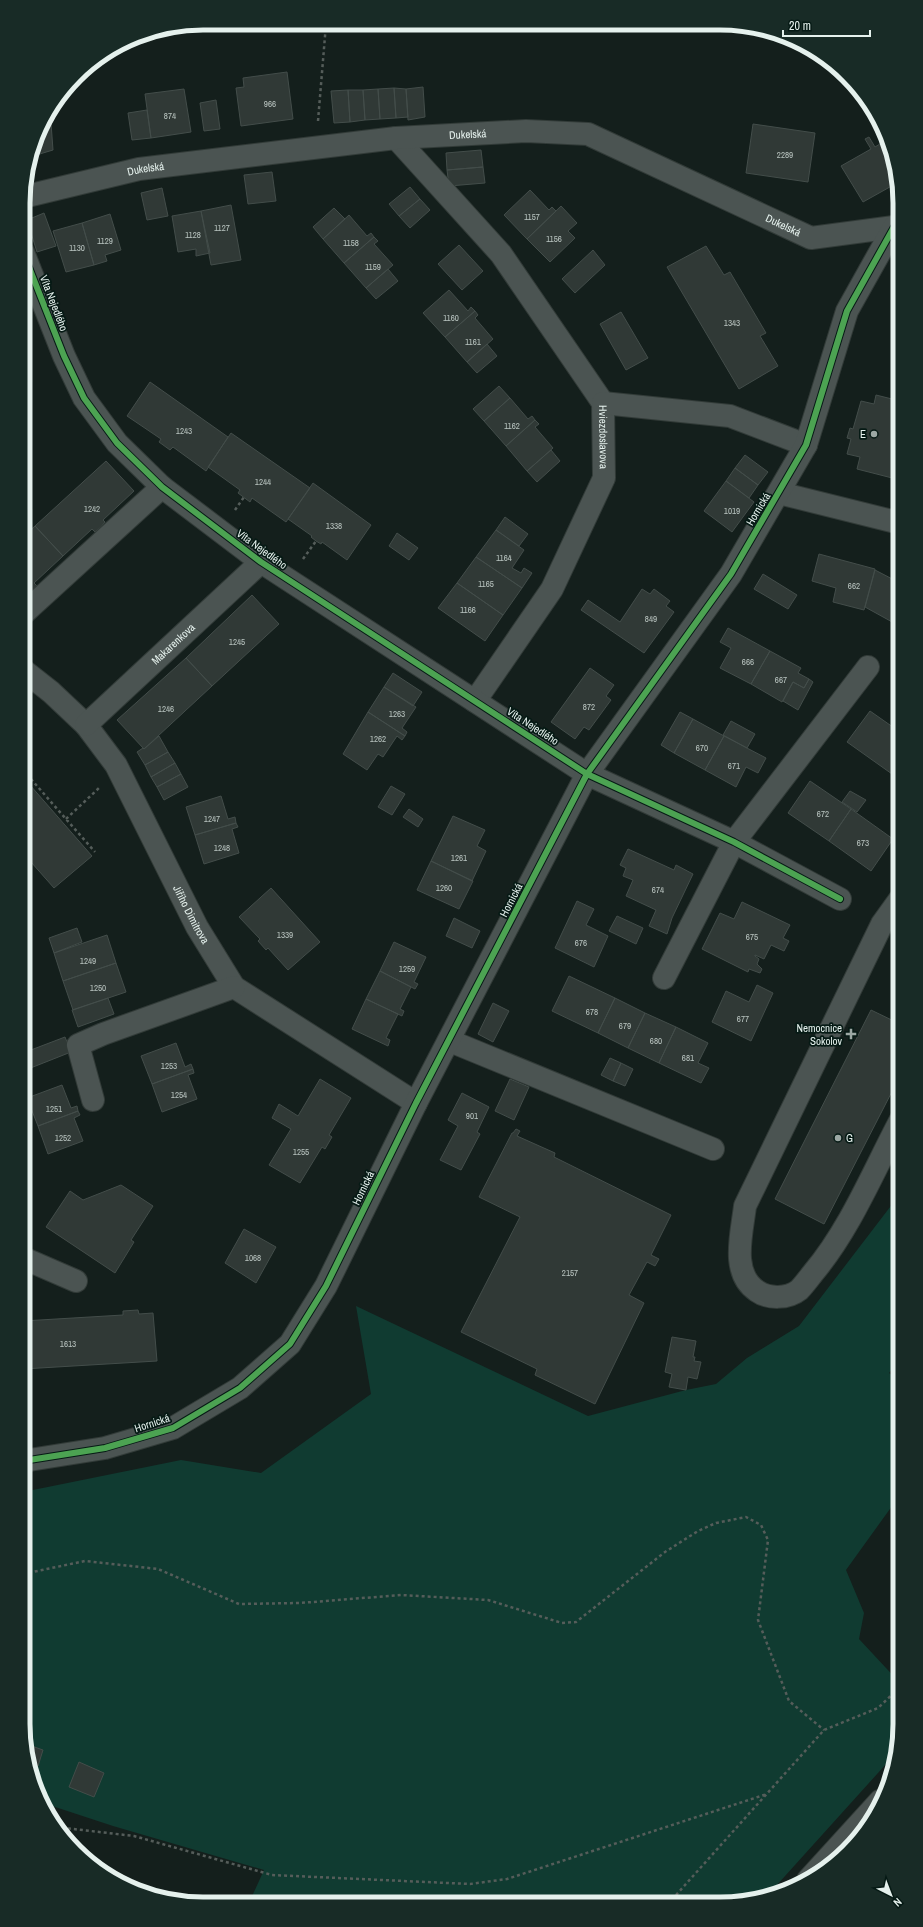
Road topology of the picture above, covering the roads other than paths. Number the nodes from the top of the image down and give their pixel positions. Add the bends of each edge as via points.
1 (396, 138) junction
2 (30, 195) edge
3 (893, 227) edge
4 (893, 233) edge
5 (30, 270) edge
6 (603, 403) junction
7 (806, 445) junction
8 (162, 487) junction
9 (779, 493) junction
10 (893, 521) edge
11 (261, 562) junction
12 (30, 608) edge
13 (868, 667) dead end
14 (30, 676) edge
15 (475, 701) junction
16 (86, 725) junction
17 (587, 774) junction
18 (734, 842) junction
19 (840, 899) dead end
20 (893, 909) edge
21 (664, 978) dead end
22 (234, 987) junction
23 (450, 1041) junction
24 (93, 1100) dead end
25 (416, 1103) junction
26 (893, 1134) edge
27 (713, 1149) dead end
28 (30, 1261) edge
29 (76, 1281) dead end
30 (30, 1460) edge
31 (868, 1815) edge
32 (826, 1860) edge

1 - 2 street, Dukelská via 139,169
1 - 3 street, Dukelská via 526,131 588,134 811,238
1 - 6 street, Hviezdoslavova via 501,254
4 - 7 street, Hornická via 847,311
5 - 8 street, Víta Nejedlého via 64,356 84,398 117,443
6 - 7 street via 730,416
6 - 15 street, Hviezdoslavova via 604,478 552,589
7 - 9 street, Hornická
8 - 11 street, Víta Nejedlého
8 - 12 street
9 - 10 street, Hornická
9 - 17 street, Hornická via 730,574
11 - 15 street, Víta Nejedlého
11 - 16 street, Makarenkova
13 - 18 street
14 - 16 street, Jiřího Dimitrova
15 - 17 street, Víta Nejedlého
16 - 22 street, Jiřího Dimitrova via 119,770 197,927
17 - 18 street
17 - 23 street, Hornická
18 - 19 street
18 - 21 street
20 - 26 street via 882,924 746,1206 739,1250 741,1269 747,1284 758,1292 771,1296 785,1296 799,1290 825,1260
22 - 24 street via 78,1045
22 - 25 street, Jiřího Dimitrova
23 - 25 street, Hornická
23 - 27 street
25 - 30 street, Hornická via 326,1286 290,1344 240,1388 173,1428 105,1448
28 - 29 street
31 - 32 street

